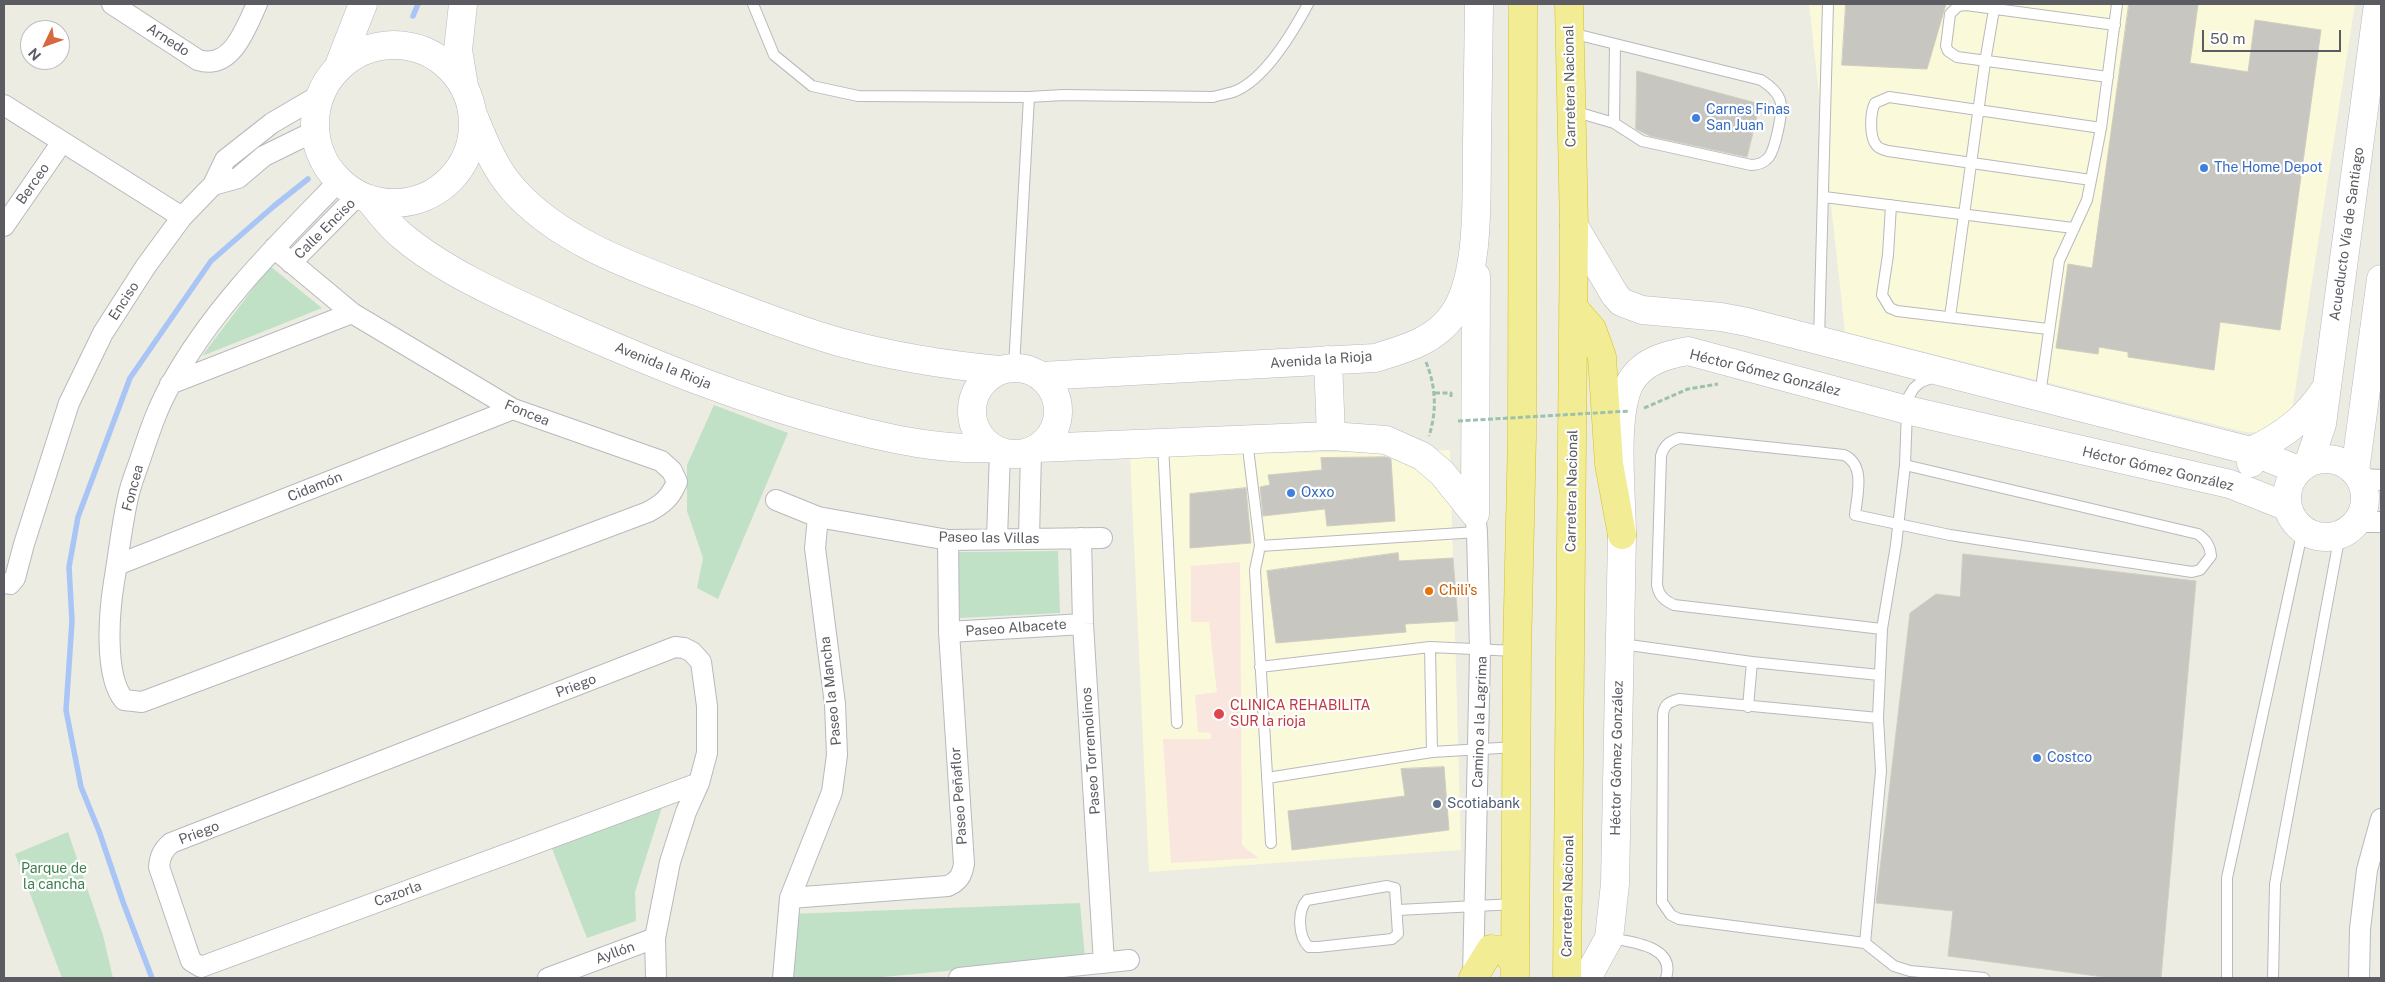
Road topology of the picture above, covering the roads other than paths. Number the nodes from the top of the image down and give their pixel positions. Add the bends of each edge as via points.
1 (112, 4) edge
2 (257, 4) edge
3 (363, 4) edge
4 (463, 4) edge
5 (753, 4) edge
6 (1308, 4) edge
7 (1479, 4) edge
8 (1523, 4) edge
9 (1569, 4) edge
10 (1828, 4) edge
11 (2116, 4) edge
12 (2378, 4) edge
13 (1995, 6) edge
14 (2115, 25) junction
15 (1569, 33) junction
16 (1615, 44) junction
17 (1984, 62) junction
18 (338, 68) junction
19 (2108, 77) junction
20 (320, 95) junction
21 (1029, 97) junction
22 (468, 99) junction
23 (4, 105) edge
24 (1570, 110) junction
25 (1979, 110) junction
26 (1614, 122) junction
27 (2101, 128) junction
28 (315, 131) junction
29 (62, 142) junction
30 (1972, 162) junction
31 (2091, 180) junction
32 (213, 185) junction
33 (356, 191) junction
34 (1824, 197) junction
35 (1891, 205) junction
36 (1964, 214) junction
37 (182, 217) junction
38 (4, 226) edge
39 (1574, 226) junction
40 (2073, 228) junction
41 (1476, 239) junction
42 (274, 248) junction
43 (291, 263) junction
44 (2381, 279) edge
45 (1573, 307) junction
46 (352, 313) junction
47 (1950, 317) junction
48 (2048, 329) junction
49 (1819, 341) junction
50 (1328, 360) junction
51 (1006, 369) junction
52 (1945, 374) junction
53 (1041, 376) junction
54 (170, 384) junction
55 (2326, 386) junction
56 (2040, 398) junction
57 (513, 409) junction
58 (1906, 410) junction
59 (1331, 436) junction
60 (1246, 439) junction
61 (1163, 443) junction
62 (1034, 449) junction
63 (997, 450) junction
64 (2251, 451) junction
65 (1905, 465) junction
66 (2303, 466) junction
67 (2366, 476) edge
68 (2230, 484) junction
69 (776, 500) dead end
70 (818, 517) junction
71 (2295, 518) junction
72 (1476, 523) junction
73 (1899, 524) junction
74 (2359, 526) edge
75 (1622, 535) junction
76 (1081, 538) junction
77 (1102, 538) dead end
78 (997, 539) junction
79 (1029, 539) junction
80 (948, 540) junction
81 (1260, 546) junction
82 (117, 565) junction
83 (4, 583) edge
84 (1083, 624) junction
85 (1882, 629) junction
86 (949, 632) junction
87 (1618, 643) junction
88 (1430, 648) junction
89 (1480, 650) junction
90 (1517, 652) junction
91 (1752, 662) junction
92 (1260, 667) junction
93 (1879, 675) junction
94 (1748, 707) junction
95 (1878, 718) junction
96 (1177, 723) dead end
97 (1518, 747) junction
98 (1478, 750) junction
99 (1432, 752) junction
100 (1267, 778) junction
101 (699, 782) junction
102 (2381, 819) edge
103 (1271, 843) dead end
104 (158, 867) joint
105 (790, 898) junction
106 (1515, 904) junction
107 (1474, 905) junction
108 (1398, 910) junction
109 (655, 938) junction
110 (1610, 938) junction
111 (1865, 942) junction
112 (1129, 960) dead end
113 (1104, 964) junction
114 (1515, 972) edge
115 (548, 978) edge
116 (656, 978) edge
117 (783, 978) edge
118 (959, 978) edge
119 (1474, 978) edge
120 (1567, 978) edge
121 (1587, 978) edge
122 (1666, 978) edge
123 (1984, 978) edge
124 (2227, 978) edge
125 (2273, 978) edge
126 (2360, 978) edge

1 - 2 street, Arnedo via 205,62 227,55 235,47
3 - 18 street
4 - 22 street via 458,50
5 - 21 lane via 774,55 812,86 858,96
6 - 21 lane via 1295,29 1255,78 1234,92 1213,97
7 - 41 street, Avenida la Rioja
8 - 90 highway via 1522,436
9 - 15 highway, Carretera Nacional
10 - 34 lane
11 - 14 lane
12 - 55 street, Acueducto Vía de Santiago
13 - 14 lane
13 - 17 lane
13 - 17 lane via 1958,6 1950,14 1948,51 1957,57
14 - 19 lane
15 - 16 lane
15 - 24 highway, Carretera Nacional
16 - 26 lane
16 - 26 lane via 1761,80 1775,91 1782,108 1773,148 1769,157 1757,165 1642,141
17 - 19 lane
17 - 25 lane
18 - 20 street
18 - 22 street via 358,53 381,46 405,45 429,53 449,67
19 - 27 lane
20 - 28 street
20 - 32 street via 244,144 225,160
21 - 51 lane
22 - 33 street via 472,135 466,157 454,176 436,191 415,200 392,203
22 - 51 street via 491,158 513,189 545,218 583,242 654,275 838,342 908,358
23 - 29 street
24 - 26 lane
24 - 39 highway, Carretera Nacional
25 - 27 lane
25 - 30 lane
25 - 30 lane via 1889,97 1875,103 1872,108 1872,139 1881,148
27 - 31 lane
28 - 32 street via 264,156 238,178
28 - 33 street via 319,149 328,166
29 - 37 street
29 - 38 street, Berceo
30 - 31 lane
30 - 36 lane
31 - 40 lane via 2087,200
32 - 37 street
33 - 42 street, Calle Enciso
33 - 43 street, Calle Enciso
33 - 63 street, Avenida la Rioja via 419,249 470,279 594,338 685,375 792,414 894,440 960,449
34 - 35 lane
34 - 49 lane
35 - 36 lane
35 - 47 lane via 1882,295 1885,302 1896,311
36 - 40 lane
36 - 47 lane
37 - 83 street, Enciso via 103,333 69,403 15,578 10,584
39 - 45 highway, Carretera Nacional
39 - 49 street via 1615,295 1630,306 1648,311 1721,317
40 - 48 lane via 2059,261
41 - 50 street, Avenida la Rioja via 1463,294 1453,315 1433,335 1418,344 1375,358
41 - 72 street
42 - 43 street, Foncea
42 - 54 street, Foncea via 196,343
43 - 46 street, Foncea
44 - 67 street
45 - 75 highway via 1592,329 1602,357 1609,464
45 - 120 highway, Carretera Nacional
46 - 54 street
46 - 57 street, Foncea
47 - 48 lane
48 - 56 lane
49 - 52 street
50 - 53 street, Avenida la Rioja
50 - 59 street
51 - 53 street via 1028,370
51 - 63 street via 987,377 973,400 975,428
52 - 56 street
52 - 58 lane via 1921,382 1910,396
53 - 62 street via 1057,399 1058,413 1048,439
54 - 82 street, Foncea via 129,492
55 - 64 street via 2303,419 2275,440
55 - 66 street, Acueducto Vía de Santiago via 2322,424
56 - 64 street
57 - 82 street, Cidamón
57 - 82 street, Foncea via 661,461 672,471 677,482 672,494 662,505 648,512 142,702 124,700 111,671 110,602
58 - 65 lane
58 - 68 street, Héctor Gómez González
58 - 75 street, Héctor Gómez González via 1688,352 1654,360 1640,370 1624,396 1621,416
59 - 60 street
59 - 72 street via 1386,440 1422,456 1442,473
60 - 61 street
60 - 81 lane
61 - 62 street
61 - 96 lane
62 - 63 street via 1021,454
62 - 79 street
63 - 78 street
64 - 66 street
64 - 68 street via 2247,473
65 - 73 lane
65 - 73 lane via 2198,534 2210,547 2211,556 2200,570 2192,572 1950,535
66 - 67 street via 2320,458 2333,459
66 - 71 street via 2289,487
67 - 74 street via 2364,509
68 - 71 street, Héctor Gómez González
69 - 70 street, Paseo las Villas
70 - 80 street, Paseo las Villas
70 - 105 street, Paseo la Mancha via 815,548 835,704 837,755 832,792
71 - 74 street via 2321,536
71 - 124 lane via 2227,878
72 - 81 lane
72 - 89 street
73 - 85 lane
73 - 85 lane via 1855,516 1858,470 1856,463 1844,455 1679,438 1663,448 1657,585 1665,601 1674,605
74 - 125 lane via 2275,884
75 - 87 street, Héctor Gómez González
76 - 77 street, Paseo las Villas
76 - 79 street, Paseo las Villas
76 - 84 street, Paseo Torremolinos
78 - 79 street, Paseo las Villas
78 - 80 street, Paseo las Villas
80 - 86 street, Paseo Peñaflor
81 - 92 lane via 1256,570
84 - 86 street, Paseo Albacete
84 - 113 street, Paseo Torremolinos
85 - 93 lane
86 - 105 street, Paseo Peñaflor via 964,864 962,874 948,886
87 - 91 lane
87 - 110 street, Héctor Gómez González via 1615,884
88 - 89 lane
88 - 92 lane
88 - 99 lane
89 - 90 lane, Camino a la Lagrima
89 - 98 street, Camino a la Lagrima
90 - 97 highway
91 - 93 lane
91 - 94 lane
92 - 100 lane
93 - 95 lane
94 - 95 lane
94 - 111 lane via 1679,699 1664,707 1662,902 1665,910 1679,919
95 - 111 lane via 1881,771
97 - 98 lane
97 - 106 highway
98 - 99 lane
98 - 107 street, Camino a la Lagrima
99 - 100 lane
100 - 103 lane
101 - 104 street, Cazorla via 201,967 191,961
101 - 104 street, Priego via 707,753 707,706 701,662 692,652 675,647 172,843 164,849
101 - 109 street, Priego via 670,862
102 - 126 street via 2367,870 2360,929
105 - 117 street, Paseo la Mancha
106 - 107 lane
106 - 114 highway
107 - 108 lane
107 - 119 street, Camino a la Lagrima
108 - 108 lane via 1396,888 1388,886 1307,900 1301,906 1300,914 1304,942 1309,947 1318,947 1392,939 1398,934
109 - 115 street, Ayllón
109 - 116 street, Priego
110 - 121 street, Héctor Gómez González
110 - 122 lane via 1660,952 1666,962
111 - 123 lane via 1894,966 1910,971
112 - 113 street
113 - 118 street
114 - 119 highway via 1506,951 1491,949

